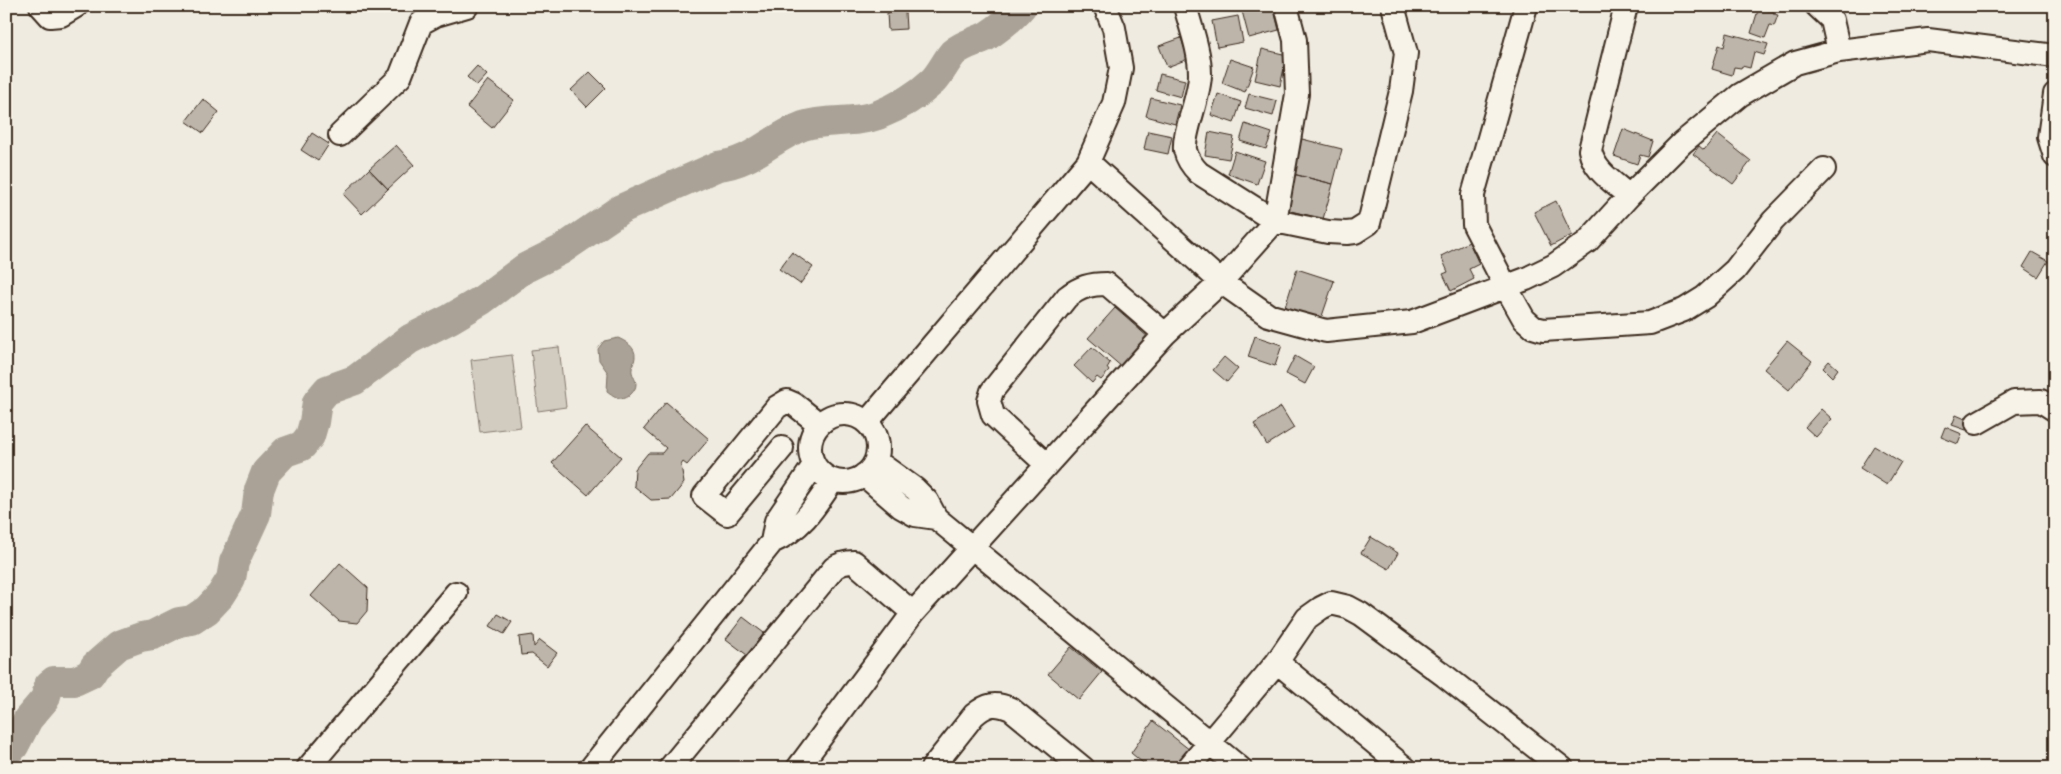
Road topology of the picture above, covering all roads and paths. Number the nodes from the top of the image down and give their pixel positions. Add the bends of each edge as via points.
1 (76, 6) edge
2 (467, 6) edge
3 (1105, 6) edge
4 (1185, 6) edge
5 (1286, 6) edge
6 (1393, 6) edge
7 (1526, 6) edge
8 (1626, 6) edge
9 (1817, 6) edge
10 (46, 11) edge
11 (1839, 51) junction
12 (2055, 56) edge
13 (2055, 94) edge
14 (340, 135) dead end
15 (2055, 156) edge
16 (1088, 162) junction
17 (1824, 169) dead end
18 (1629, 196) junction
19 (1275, 221) junction
20 (1221, 282) junction
21 (1506, 287) junction
22 (1164, 334) junction
23 (2055, 410) edge
24 (867, 422) junction
25 (1977, 423) dead end
26 (819, 424) junction
27 (782, 448) dead end
28 (742, 451) junction
29 (1046, 464) junction
30 (814, 465) junction
31 (870, 468) junction
32 (764, 469) junction
33 (833, 480) junction
34 (772, 542) junction
35 (971, 547) junction
36 (456, 593) dead end
37 (913, 613) junction
38 (1278, 662) junction
39 (1210, 743) junction
40 (308, 768) edge
41 (591, 768) edge
42 (670, 768) edge
43 (798, 768) edge
44 (932, 768) edge
45 (1083, 768) edge
46 (1188, 768) edge
47 (1240, 768) edge
48 (1406, 768) edge
49 (1562, 768) edge

1 - 10 street via 61,15
2 - 14 street via 421,23 400,77
3 - 16 street via 1114,28 1121,68 1114,103
4 - 19 street via 1200,74 1186,141 1185,151 1190,163 1199,173
5 - 19 street via 1295,40 1297,94
6 - 19 street via 1406,53 1401,91 1369,223 1347,233
7 - 21 street via 1473,195 1474,225
8 - 18 street via 1590,150 1598,169
9 - 11 street via 1832,20
11 - 12 street via 1928,40
11 - 18 street via 1795,63 1740,94
13 - 15 street via 2049,136
16 - 20 street
16 - 24 street
17 - 21 street via 1735,270 1705,297 1684,310 1650,322 1543,330 1524,319
18 - 21 street via 1587,242 1553,266
19 - 20 street
20 - 21 street via 1268,315 1326,331 1412,322
20 - 22 street
22 - 29 street
22 - 29 street via 1107,284 1079,288 1067,298 992,391 989,401 993,415
23 - 25 street via 2041,401 2014,402
24 - 26 street via 858,416 838,414
24 - 31 street via 878,440 878,450
26 - 28 street via 787,401 777,407
26 - 30 street via 810,443
27 - 32 street
28 - 32 street
28 - 32 street via 704,496 727,514
29 - 35 street
30 - 33 street
30 - 34 street via 776,521
31 - 33 street via 854,480
31 - 35 street via 902,506 915,515 936,518
33 - 34 street via 804,520 789,535
34 - 41 street
35 - 37 street
35 - 39 street
36 - 40 street
37 - 42 street via 854,562 839,564
37 - 43 street
38 - 39 street
38 - 48 street
38 - 49 street via 1307,618 1331,603 1348,608 1361,614 1445,676
39 - 46 street
39 - 47 street
44 - 45 street via 974,715 992,704 1010,709

